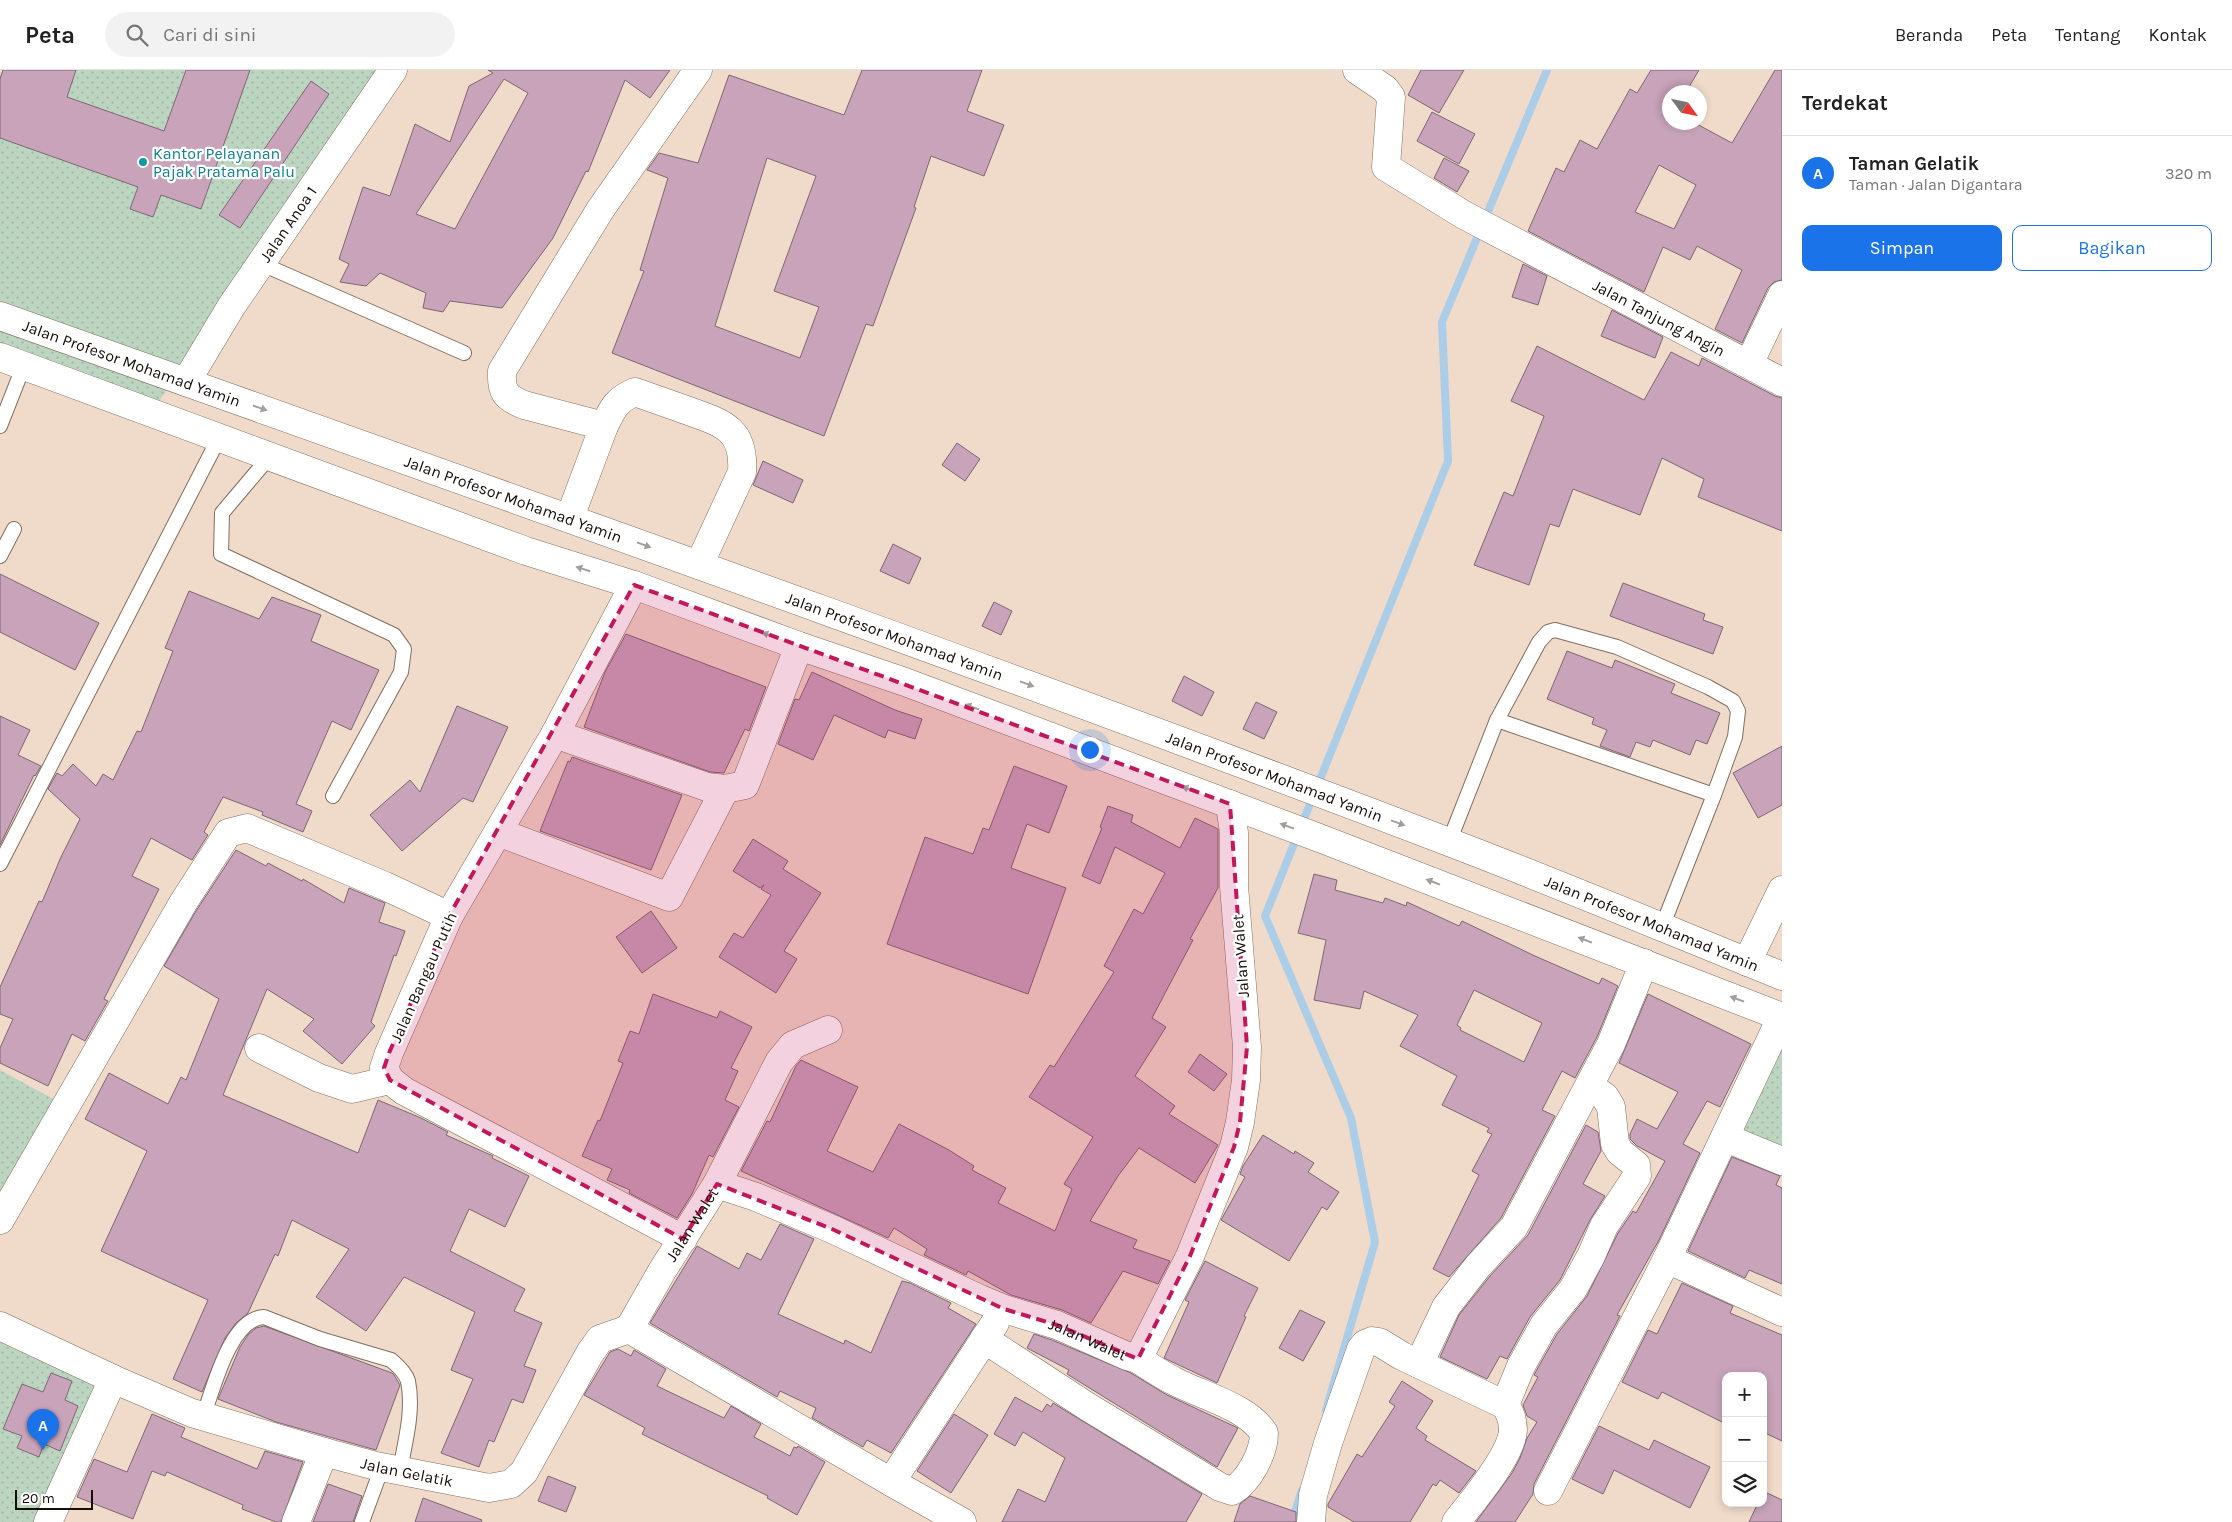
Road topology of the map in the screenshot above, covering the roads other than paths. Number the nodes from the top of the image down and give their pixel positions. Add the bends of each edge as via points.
1 (393, 70) edge
2 (698, 70) edge
3 (1358, 70) edge
4 (262, 264) junction
5 (1782, 295) edge
6 (0, 316) edge
7 (464, 353) dead end
8 (12, 361) edge
9 (1748, 364) junction
10 (186, 382) junction
11 (1782, 382) edge
12 (0, 426) edge
13 (604, 426) junction
14 (220, 436) junction
15 (271, 455) junction
16 (570, 517) junction
17 (14, 529) dead end
18 (0, 556) edge
19 (699, 565) junction
20 (634, 585) junction
21 (799, 646) junction
22 (1497, 720) junction
23 (555, 734) junction
24 (725, 789) junction
25 (333, 796) dead end
26 (1714, 796) junction
27 (1240, 809) junction
28 (498, 832) junction
29 (1449, 842) junction
30 (0, 864) edge
31 (1782, 890) edge
32 (1634, 914) junction
33 (449, 916) junction
34 (1662, 927) junction
35 (1618, 952) junction
36 (1746, 962) junction
37 (1644, 963) junction
38 (1782, 976) edge
39 (1782, 1016) edge
40 (828, 1030) dead end
41 (259, 1048) dead end
42 (390, 1080) junction
43 (1590, 1086) junction
44 (1726, 1138) junction
45 (1782, 1162) edge
46 (717, 1184) junction
47 (0, 1220) edge
48 (683, 1239) junction
49 (1667, 1259) junction
50 (1004, 1309) junction
51 (1782, 1312) edge
52 (0, 1326) edge
53 (630, 1329) junction
54 (984, 1339) junction
55 (1138, 1359) junction
56 (1419, 1364) junction
57 (113, 1379) junction
58 (1504, 1405) junction
59 (203, 1417) junction
60 (324, 1452) junction
61 (391, 1468) junction
62 (891, 1482) junction
63 (1548, 1491) dead end
64 (48, 1522) edge
65 (296, 1522) edge
66 (362, 1522) edge
67 (962, 1522) edge
68 (1311, 1522) edge
69 (1456, 1522) edge

1 - 4 street, Jalan Anoa 1
2 - 13 street via 600,210 502,371 504,392 514,400
3 - 9 street, Jalan Tanjung Angin via 1388,92 1392,100 1386,167 1464,215
4 - 7 lane
4 - 10 street, Jalan Anoa 1 via 231,307
5 - 9 street
6 - 10 street, Jalan Profesor Mohamad Yamin
8 - 12 lane
8 - 14 street
9 - 11 street, Jalan Tanjung Angin
10 -> 16 street, Jalan Profesor Mohamad Yamin
13 - 16 street
13 - 19 street via 614,406 635,392 721,423 733,434 741,452 742,472
14 - 15 street
14 - 30 lane
20 -> 15 street via 526,551
15 - 25 lane via 222,513 222,554 394,635 404,649 401,672
16 -> 19 street, Jalan Profesor Mohamad Yamin
17 - 18 lane
19 -> 29 street, Jalan Profesor Mohamad Yamin via 1137,724
21 -> 20 street
20 - 23 street, Jalan Bangau Putih
21 - 24 street via 745,785
27 -> 21 street via 905,682
22 - 26 lane
22 - 26 lane via 1539,642 1548,632 1555,630 1617,647 1733,701 1738,711 1735,737
22 - 29 lane
23 - 24 street via 707,787
23 - 28 street, Jalan Bangau Putih
24 - 28 street via 669,897
26 - 34 lane
35 -> 27 street
27 - 55 street, Jalan Walet via 1234,833 1234,886 1246,1047 1246,1080 1240,1122 1234,1148 1190,1256
28 - 33 street, Jalan Bangau Putih
29 - 32 street, Jalan Profesor Mohamad Yamin
31 - 36 street
32 - 34 street, Jalan Profesor Mohamad Yamin
32 - 35 street
33 - 42 street, Jalan Bangau Putih via 389,1053 384,1068
33 - 47 street via 247,828 228,832 183,903
34 - 36 street, Jalan Profesor Mohamad Yamin
35 - 37 street
36 - 38 street, Jalan Profesor Mohamad Yamin
39 -> 37 street
37 - 43 street
39 - 44 street
40 - 46 street via 792,1045 779,1062
41 - 42 street via 319,1078 352,1089
42 - 48 street via 404,1091
43 - 56 street via 1562,1132 1514,1227 1446,1307
43 - 58 street via 1605,1097 1611,1107 1615,1144 1636,1165 1637,1176 1604,1226 1573,1289 1544,1325
44 - 45 street
44 - 49 street
46 - 48 street, Jalan Walet
46 - 50 street, Jalan Walet via 807,1218
48 - 53 street, Jalan Walet
49 - 51 street
49 - 63 street
50 - 54 street
50 - 55 street, Jalan Walet via 1057,1325
52 - 57 street, Jalan Gelatik
53 - 61 street, Jalan Gelatik via 600,1339 524,1472 511,1484 489,1488
53 - 62 street
54 - 55 street via 1220,1487 1232,1491 1240,1486 1260,1453 1264,1433 1258,1424 1220,1400 1175,1382
54 - 62 street
56 - 58 street
56 - 68 street via 1379,1342 1372,1340 1365,1344 1328,1443 1313,1495
57 - 59 street, Jalan Gelatik
57 - 64 street
58 - 69 street via 1510,1412 1513,1431 1507,1451
59 - 60 street, Jalan Gelatik
59 - 61 lane via 230,1344 243,1327 256,1317 264,1317 320,1339 391,1360 398,1366 408,1380 409,1422
60 - 61 street, Jalan Gelatik
60 - 65 street
61 - 66 lane
62 - 67 street

